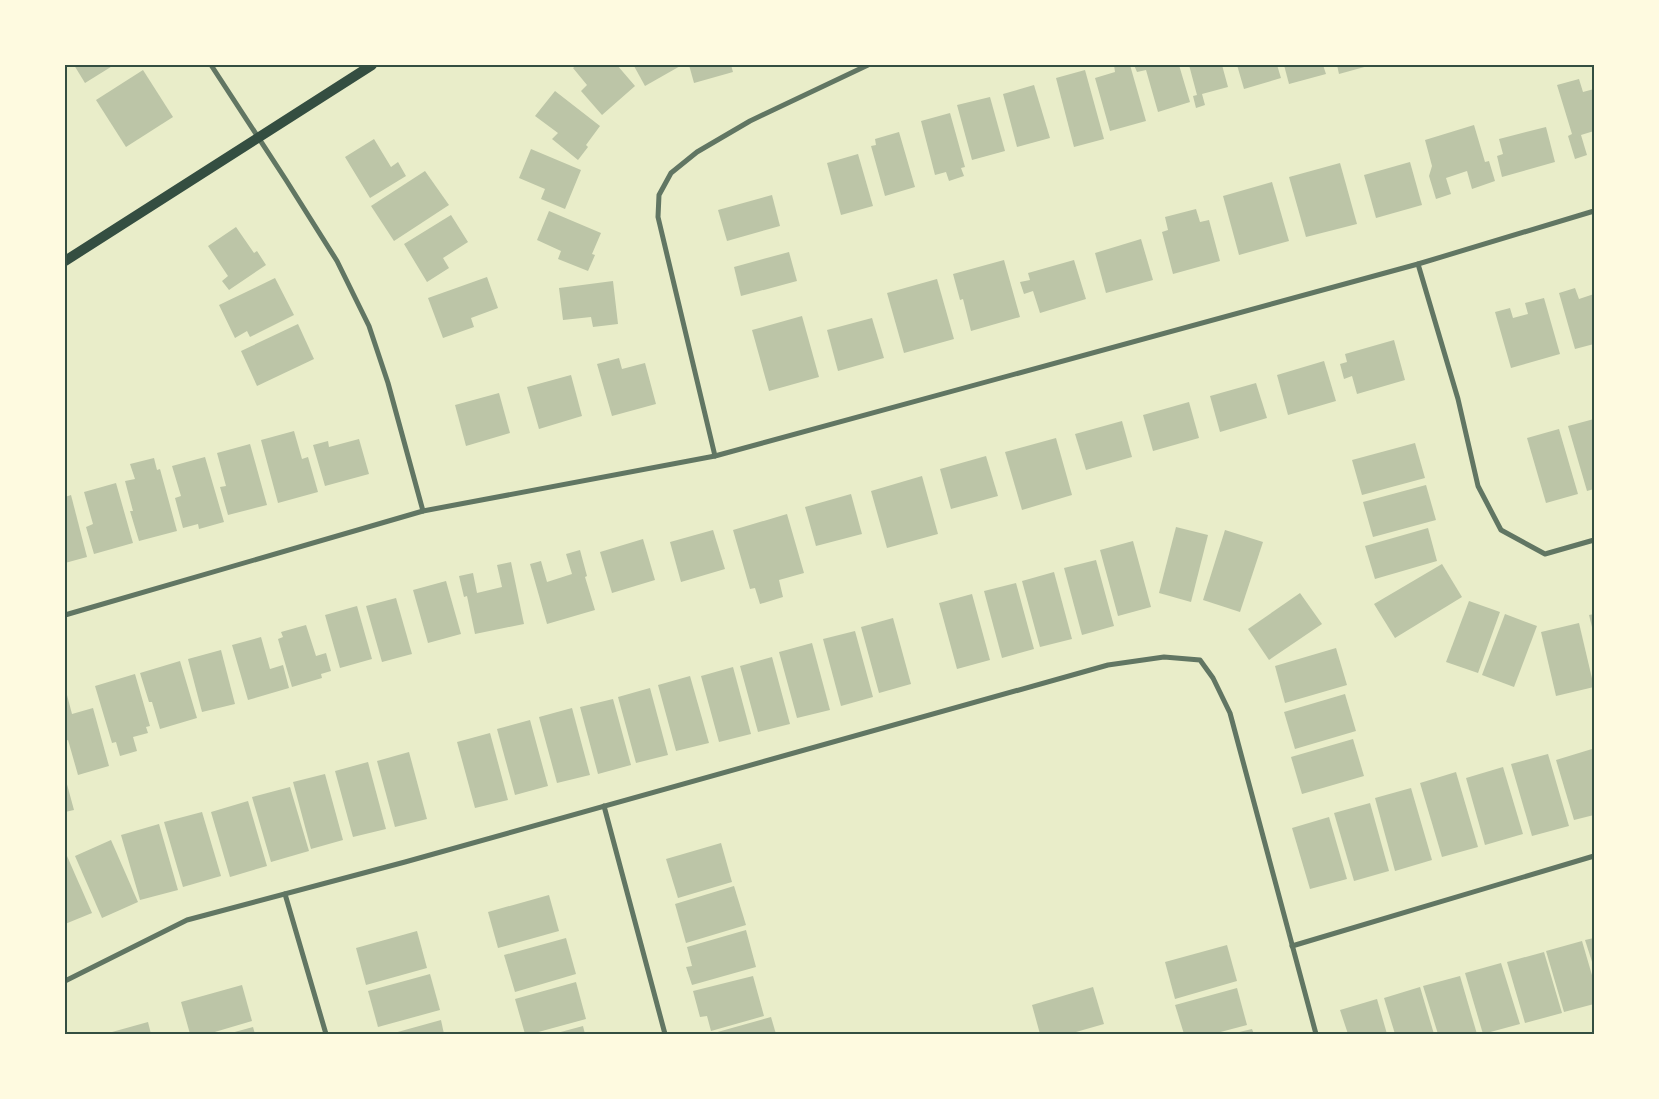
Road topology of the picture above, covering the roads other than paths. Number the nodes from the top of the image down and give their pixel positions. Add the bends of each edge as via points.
1 (211, 65) edge
2 (372, 65) edge
3 (868, 65) edge
4 (259, 138) junction
5 (1594, 211) edge
6 (65, 261) edge
7 (1418, 264) junction
8 (715, 456) junction
9 (423, 511) junction
10 (1594, 540) edge
11 (65, 615) edge
12 (604, 806) junction
13 (1594, 856) edge
14 (285, 894) junction
15 (1292, 946) junction
16 (65, 981) edge
17 (326, 1034) edge
18 (665, 1034) edge
19 (1316, 1034) edge

1 - 4 street
2 - 4 main road
3 - 8 street via 750,121 697,152 671,172 659,195 658,217
4 - 6 main road
4 - 9 street via 337,262 369,326
5 - 7 street
7 - 8 street
7 - 10 street via 1458,399 1478,486 1501,530 1545,554
8 - 9 street
9 - 11 street
12 - 14 street
12 - 15 street via 1108,665 1164,657 1200,660 1230,713
12 - 18 street
13 - 15 street
14 - 16 street via 187,920
14 - 17 street
15 - 19 street

